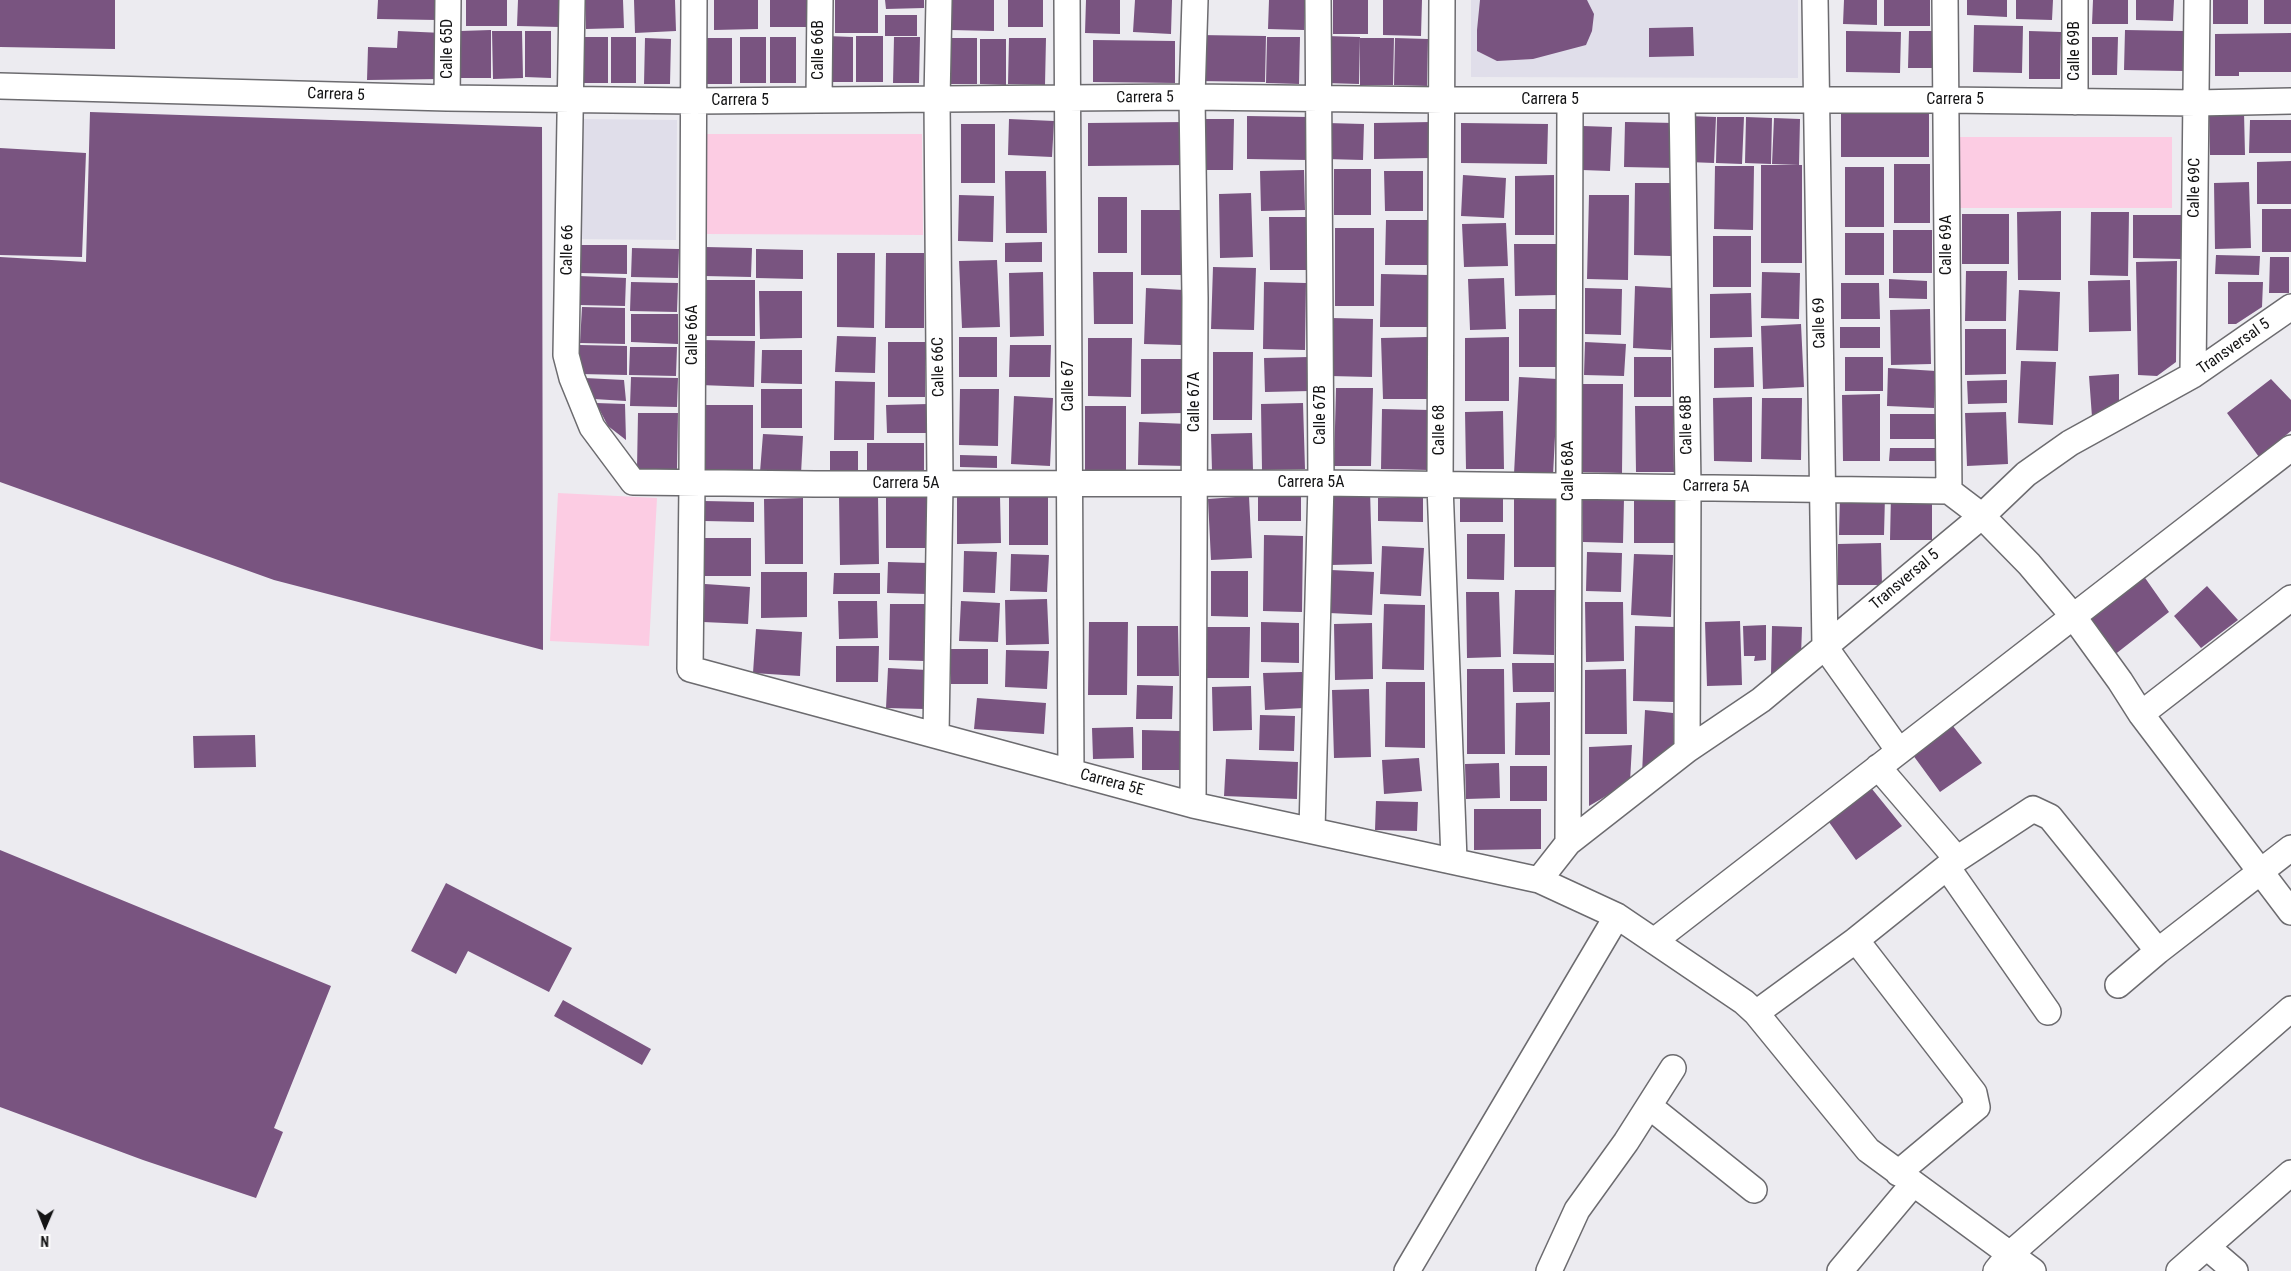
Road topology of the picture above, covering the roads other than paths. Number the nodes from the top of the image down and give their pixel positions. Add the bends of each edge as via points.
1 (448, 0) edge
2 (572, 0) edge
3 (694, 0) edge
4 (820, 0) edge
5 (939, 0) edge
6 (1067, 0) edge
7 (1195, 0) edge
8 (1318, 0) edge
9 (1442, 0) edge
10 (1815, 0) edge
11 (1945, 0) edge
12 (2074, 0) edge
13 (2197, 0) edge
14 (0, 86) edge
15 (1192, 97) junction
16 (448, 98) junction
17 (1318, 98) junction
18 (1067, 99) junction
19 (570, 100) junction
20 (819, 100) junction
21 (937, 100) junction
22 (1443, 100) junction
23 (1570, 100) junction
24 (1682, 100) junction
25 (1946, 100) junction
26 (694, 101) junction
27 (1816, 101) junction
28 (2291, 101) edge
29 (2075, 102) junction
30 (2196, 103) junction
31 (2291, 307) edge
32 (2193, 375) junction
33 (2291, 448) edge
34 (633, 482) joint
35 (692, 483) junction
36 (1070, 483) junction
37 (1195, 483) junction
38 (1321, 483) junction
39 (940, 484) junction
40 (1440, 485) junction
41 (1569, 486) junction
42 (1688, 486) junction
43 (1824, 488) junction
44 (1949, 491) junction
45 (1982, 516) junction
46 (2291, 598) edge
47 (2073, 616) junction
48 (1825, 647) junction
49 (690, 669) joint
50 (2141, 714) junction
51 (936, 735) junction
52 (1687, 750) junction
53 (1899, 751) junction
54 (1878, 767) junction
55 (1072, 772) junction
56 (1193, 805) junction
57 (1312, 830) junction
58 (1568, 843) junction
59 (2291, 848) edge
60 (1454, 860) junction
61 (1952, 863) junction
62 (2261, 872) junction
63 (1539, 880) junction
64 (2291, 912) edge
65 (1617, 916) junction
66 (1856, 940) junction
67 (1654, 941) junction
68 (2158, 951) junction
69 (2118, 985) dead end
70 (2291, 1009) edge
71 (2048, 1012) dead end
72 (1756, 1013) junction
73 (1673, 1068) dead end
74 (1648, 1106) junction
75 (2291, 1174) edge
76 (1906, 1179) junction
77 (1754, 1190) dead end
78 (2206, 1247) junction
79 (2003, 1263) edge
80 (1407, 1271) edge
81 (1549, 1271) edge
82 (1840, 1271) edge
83 (2033, 1271) edge
84 (2179, 1271) edge
85 (2235, 1271) edge

1 - 16 street, Calle 65D
2 - 19 street, Calle 66
3 - 26 street, Calle 66A
4 - 20 street, Calle 66B
5 - 21 street, Calle 66C
6 - 18 street, Calle 67
7 - 15 street, Calle 67A
8 - 17 street, Calle 67B
9 - 22 street, Calle 68
10 - 27 street, Calle 69
11 - 25 street, Calle 69A
12 - 29 street, Calle 69B
13 - 30 street, Calle 69C
14 - 16 street, Carrera 5
15 - 17 street, Carrera 5
15 - 18 street, Carrera 5
15 - 37 street, Calle 67A
16 - 19 street, Carrera 5
17 - 22 street, Carrera 5
17 - 38 street, Calle 67B
18 - 21 street, Carrera 5
18 - 36 street, Calle 67
19 - 26 street, Carrera 5
19 - 34 street, Calle 66 via 566,355 592,427
20 - 21 street, Carrera 5
20 - 26 street, Carrera 5
21 - 39 street, Calle 66C
22 - 23 street, Carrera 5
22 - 40 street, Calle 68
23 - 24 street, Carrera 5
23 - 41 street, Calle 68A
24 - 27 street, Carrera 5
24 - 42 street, Calle 68B
25 - 27 street, Carrera 5
25 - 29 street, Carrera 5
25 - 44 street, Calle 69A
26 - 35 street, Calle 66A
27 - 43 street, Calle 69
28 - 30 street, Carrera 5
29 - 30 street, Carrera 5
30 - 32 street, Calle 69C
31 - 32 street, Transversal 5
32 - 45 street, Transversal 5 via 2070,443 2026,474
33 - 47 street
34 - 35 street, Carrera 5A
35 - 39 street, Carrera 5A
35 - 49 street, Calle 66A
36 - 37 street, Carrera 5A
36 - 39 street, Carrera 5A
36 - 55 street, Calle 67
37 - 38 street, Carrera 5A
37 - 56 street, Calle 67A
38 - 40 street, Carrera 5A
38 - 57 street, Calle 67B
39 - 51 street, Calle 66C
40 - 41 street, Carrera 5A
40 - 60 street, Calle 68
41 - 42 street, Carrera 5A
41 - 58 street, Calle 68A
42 - 43 street, Carrera 5A
42 - 52 street, Calle 68B
43 - 44 street, Carrera 5A
43 - 48 street, Calle 69
44 - 45 street
45 - 47 street
45 - 48 street, Transversal 5
46 - 50 street
47 - 50 street
47 - 53 street
48 - 52 street, Transversal 5 via 1761,700
48 - 53 street
49 - 51 street, Carrera 5E
50 - 62 street
51 - 55 street, Carrera 5E
52 - 58 street, Transversal 5
53 - 54 street
54 - 61 street
54 - 67 street
55 - 56 street, Carrera 5E
56 - 57 street, Carrera 5E
57 - 60 street, Carrera 5E
58 - 63 street, Transversal 5
59 - 62 street
60 - 63 street, Carrera 5E
61 - 66 street
61 - 68 street via 2033,809 2050,817
61 - 71 street
62 - 64 street
62 - 68 street
63 - 65 street, Carrera 5E
65 - 67 street, Carrera 5E
65 - 80 street
66 - 72 street
66 - 76 street via 1974,1093 1977,1107
67 - 72 street, Carrera 5E
68 - 69 street
70 - 79 street
72 - 76 street, Carrera 5E via 1868,1150
73 - 74 street
74 - 77 street
74 - 81 street via 1577,1210
75 - 78 street
76 - 79 street, Carrera 5E
76 - 82 street
78 - 84 street
78 - 85 street
79 - 83 street, Carrera 5E

